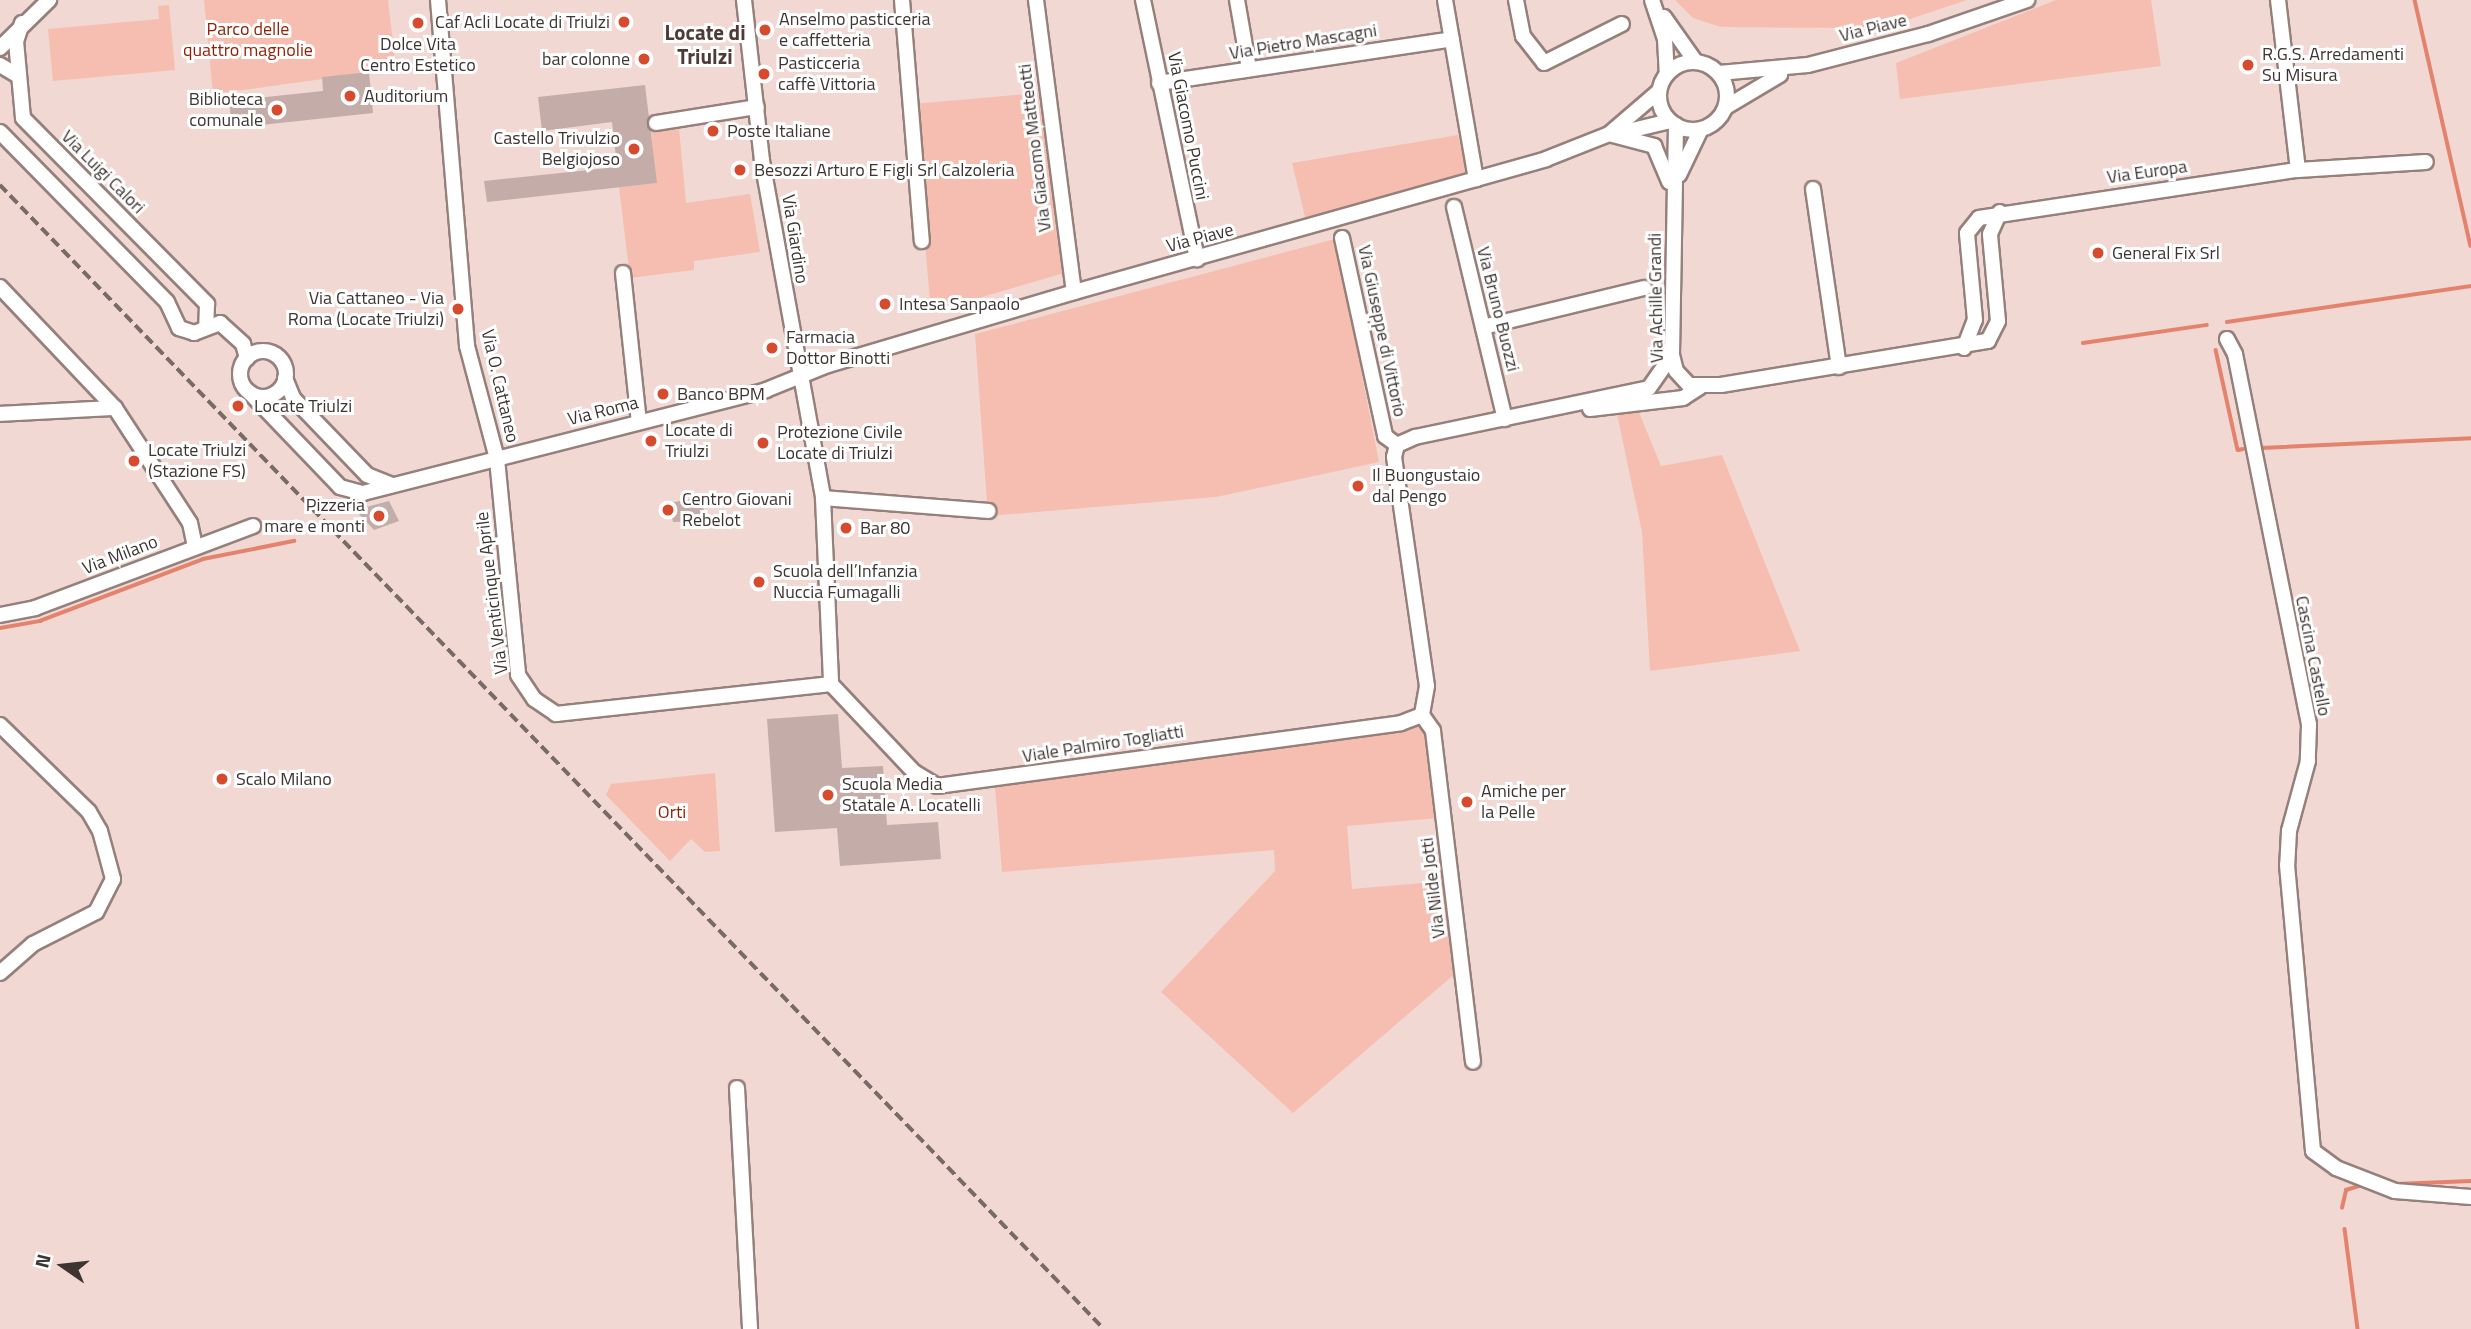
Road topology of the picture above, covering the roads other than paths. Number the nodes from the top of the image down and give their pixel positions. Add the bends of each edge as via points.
1 (49, 0) edge
2 (438, 0) edge
3 (744, 0) edge
4 (902, 0) edge
5 (1036, 0) edge
6 (1143, 0) edge
7 (1237, 0) edge
8 (1445, 0) edge
9 (1516, 0) edge
10 (1654, 0) edge
11 (2027, 0) edge
12 (2278, 0) edge
13 (22, 23) junction
14 (1622, 24) dead end
15 (1452, 38) junction
16 (0, 48) edge
17 (1695, 61) junction
18 (0, 65) edge
19 (1808, 65) junction
20 (1249, 69) junction
21 (1667, 73) junction
22 (1719, 73) junction
23 (18, 76) junction
24 (1159, 83) junction
25 (1659, 91) junction
26 (757, 107) junction
27 (1726, 107) junction
28 (1673, 123) junction
29 (656, 124) dead end
30 (1701, 129) junction
31 (0, 132) edge
32 (1615, 134) junction
33 (2426, 162) dead end
34 (2298, 170) junction
35 (1476, 179) junction
36 (1813, 189) dead end
37 (1674, 193) junction
38 (1454, 207) dead end
39 (2000, 212) junction
40 (1342, 238) dead end
41 (922, 241) dead end
42 (1198, 259) junction
43 (623, 273) dead end
44 (0, 287) edge
45 (1644, 288) dead end
46 (1074, 292) junction
47 (206, 327) junction
48 (1483, 327) junction
49 (2227, 339) dead end
50 (1964, 348) junction
51 (1672, 355) junction
52 (247, 358) junction
53 (1839, 367) junction
54 (1676, 371) junction
55 (799, 377) junction
56 (285, 378) junction
57 (1700, 387) junction
58 (249, 392) junction
59 (1645, 405) junction
60 (115, 408) junction
61 (1560, 410) junction
62 (0, 414) edge
63 (1505, 419) junction
64 (639, 422) junction
65 (1397, 445) junction
66 (497, 459) junction
67 (394, 486) junction
68 (823, 498) junction
69 (988, 511) dead end
70 (253, 526) dead end
71 (195, 547) junction
72 (0, 615) edge
73 (831, 684) junction
74 (1422, 715) junction
75 (0, 725) edge
76 (0, 973) edge
77 (1473, 1062) dead end
78 (737, 1087) dead end
79 (2471, 1197) edge
80 (750, 1329) edge

1 - 13 street
2 - 66 street, Via O. Cattaneo via 467,346
3 - 26 street, Via Giardino
4 - 41 street
5 - 46 street, Via Giacomo Matteotti
6 - 24 street, Via Giacomo Puccini
7 - 20 street
8 - 15 street
9 - 14 street via 1522,36 1544,63
10 - 17 street
10 - 21 street via 1665,39
11 - 19 street, Via Piave via 1928,34
12 - 34 street
13 - 16 street
13 - 23 street, Via Luigi Calori via 16,41
15 - 20 street, Via Pietro Mascagni
15 - 35 street
17 - 21 street
17 - 22 street
18 - 23 street
19 - 22 street, Via Piave
19 - 27 street, Via Piave via 1762,82
20 - 24 street, Via Pietro Mascagni
21 - 25 street, Via Piave
22 - 27 street via 1727,88
23 - 47 street, Via Luigi Calori via 23,118 207,304
24 - 42 street, Via Giacomo Puccini
25 - 28 street
25 - 32 street, Via Piave
26 - 29 street
26 - 55 street, Via Giardino
27 - 30 street, Via Piave
28 - 30 street
28 - 32 street
28 - 37 street, Via Achille Grandi
30 - 37 street, Via Achille Grandi
31 - 47 street via 167,302 179,328 194,333
32 - 35 street, Via Piave
32 - 37 street, Via Achille Grandi via 1654,146
33 - 34 street, Via Europa
34 - 39 street, Via Europa
35 - 42 street, Via Piave
36 - 53 street
37 - 51 street, Via Achille Grandi
38 - 48 street, Via Bruno Buozzi
39 - 50 street, Via Europa via 1973,222 1967,233 1975,320
39 - 50 street via 1990,234 1995,333 1980,345
40 - 65 street, Via Giuseppe di Vittorio via 1385,436
42 - 46 street, Via Piave
43 - 64 street
44 - 60 street
45 - 48 street
46 - 55 street, Via Piave
47 - 52 street via 226,326 243,344
48 - 63 street, Via Bruno Buozzi
49 - 79 street, Cascina Castello via 2235,354 2309,725 2308,761 2289,831 2287,865 2313,1151 2336,1168 2395,1191
50 - 53 street
51 - 54 street, Via Achille Grandi
51 - 61 street via 1649,388
52 - 56 street via 259,351 273,354 283,364
52 - 58 street via 240,371
53 - 57 street
54 - 57 street, Via Achille Grandi via 1689,385
54 - 59 street
55 - 64 street, Via Roma
55 - 68 street, Via Giardino
56 - 58 street via 268,396
56 - 67 street via 293,398 367,475
57 - 59 street via 1683,398
58 - 67 street via 340,487 355,494
59 - 61 street
60 - 62 street
60 - 71 street via 190,523
61 - 63 street
63 - 65 street via 1415,437
64 - 66 street, Via Roma
65 - 74 street, Via Giuseppe di Vittorio via 1394,457 1427,687
66 - 67 street, Via O. Cattaneo
66 - 73 street, Via Venticinque Aprile via 518,675 534,699 556,714
68 - 69 street
68 - 73 street, Via Giardino
70 - 71 street, Via Milano
71 - 72 street, Via Milano via 35,608
73 - 74 street, Viale Palmiro Togliatti via 914,772 937,786 1401,723
74 - 77 street, Via Nilde Jotti via 1433,731
75 - 76 street via 89,812 100,831 113,879 96,912 33,944
78 - 80 street

